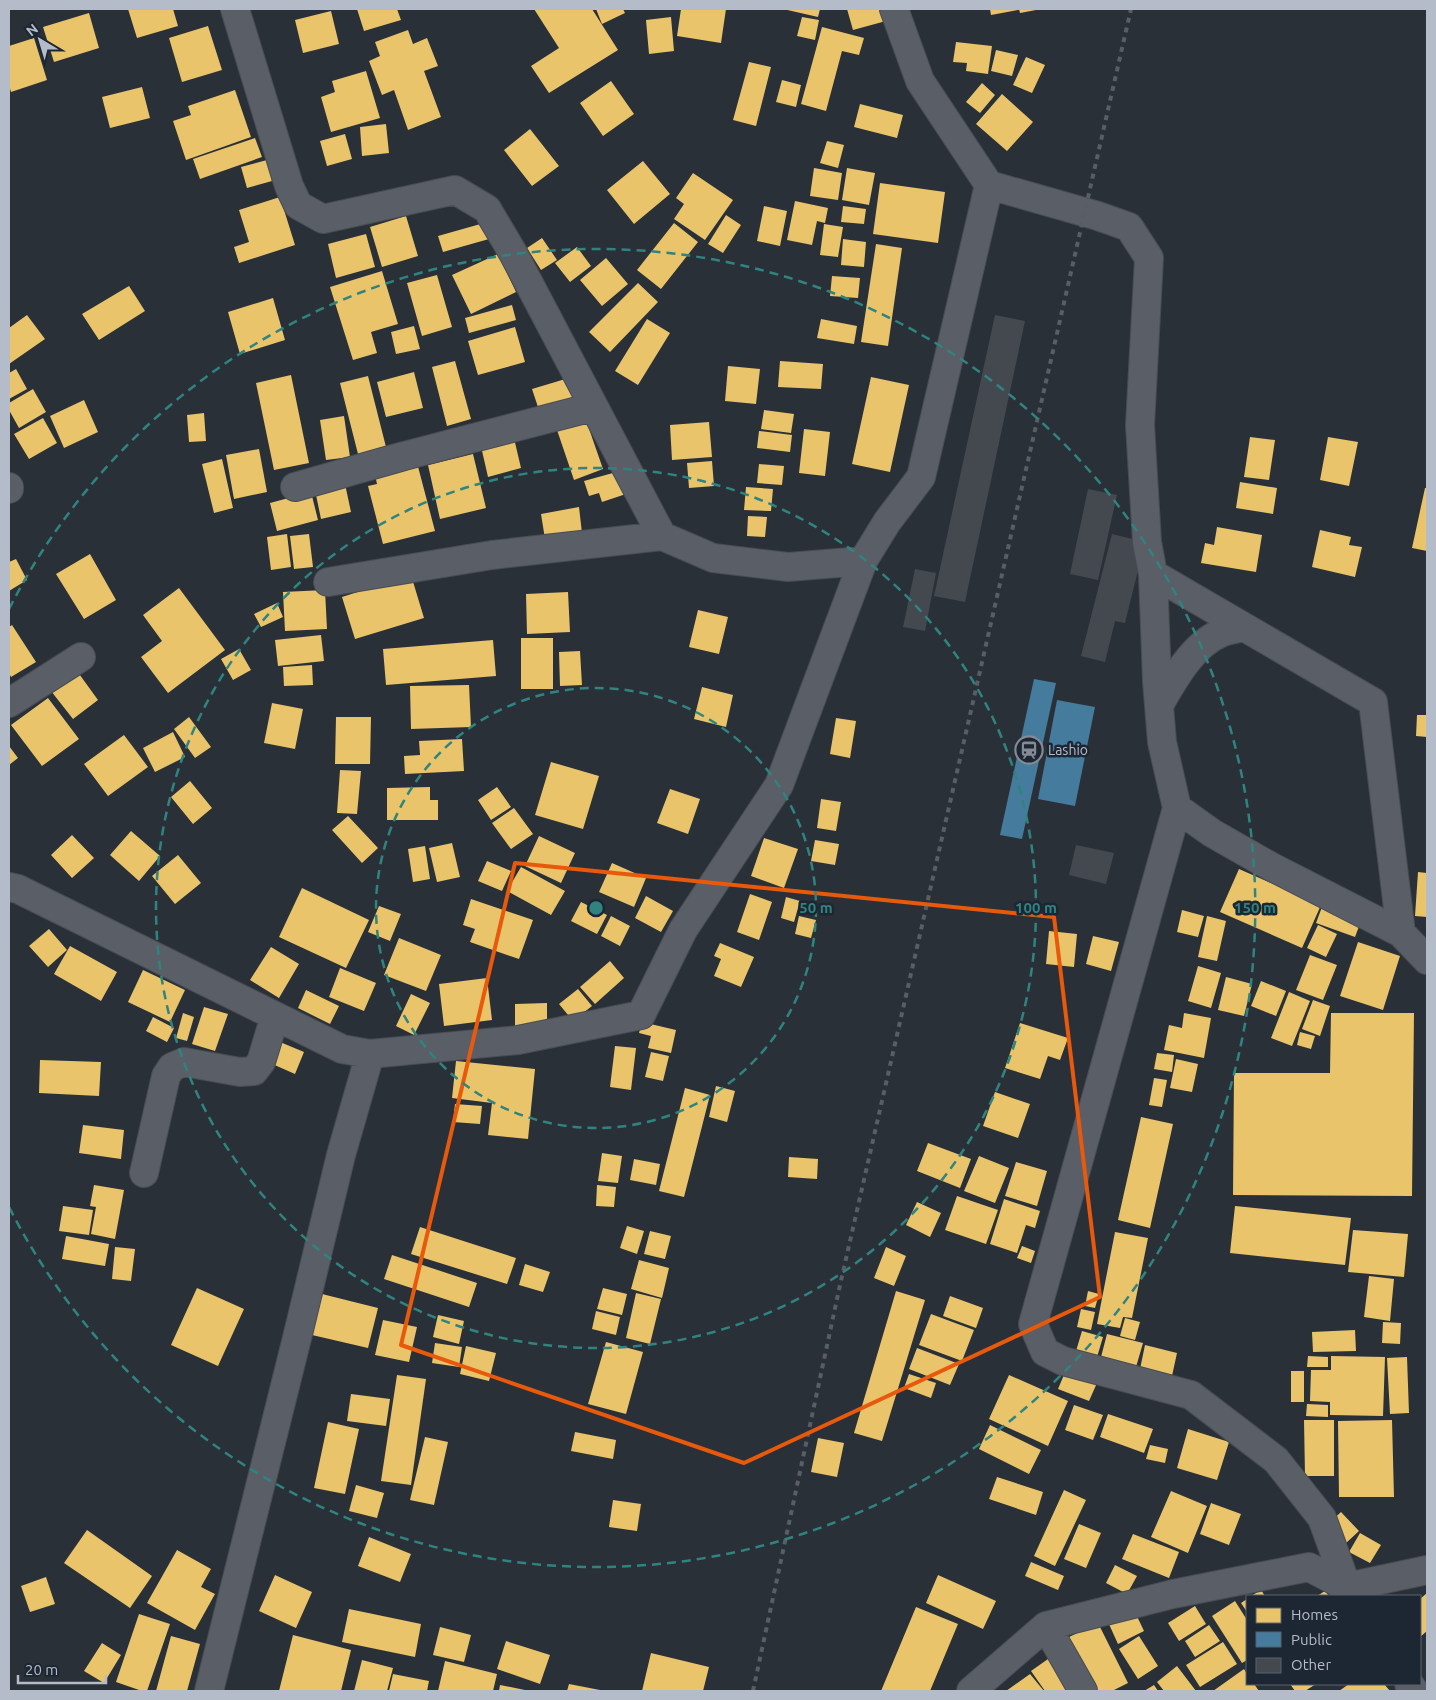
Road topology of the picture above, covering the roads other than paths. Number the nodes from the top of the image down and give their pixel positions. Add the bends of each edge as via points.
1 (235, 9) edge
2 (894, 9) edge
3 (989, 185) junction
4 (593, 407) junction
5 (295, 487) dead end
6 (662, 536) junction
7 (863, 561) junction
8 (1153, 574) junction
9 (328, 582) dead end
10 (1244, 627) junction
11 (81, 657) dead end
12 (9, 702) edge
13 (1159, 704) junction
14 (1177, 808) junction
15 (9, 887) edge
16 (1401, 933) junction
17 (1427, 960) edge
18 (275, 1016) junction
19 (370, 1054) junction
20 (144, 1173) dead end
21 (1427, 1570) edge
22 (1350, 1592) edge
23 (1046, 1626) junction
24 (209, 1691) edge
25 (971, 1691) edge
26 (1083, 1691) edge

1 - 4 street via 289,186 298,205 323,219 455,190 487,209
2 - 3 street via 920,81
3 - 7 street via 921,477
3 - 8 street via 1129,226 1149,258 1140,425 1147,542
4 - 5 street
4 - 6 street
6 - 7 street via 713,558 788,567
6 - 9 street via 492,555
7 - 19 street via 779,785 683,930 641,1015 518,1040
8 - 10 street
8 - 13 street
10 - 13 street via 1219,633 1201,646 1179,671
10 - 16 street via 1373,702
11 - 12 street
13 - 14 street via 1162,742
14 - 16 street via 1220,838 1270,866
14 - 22 street via 1033,1324 1046,1352 1063,1361 1191,1395 1276,1460 1322,1518
15 - 18 street
16 - 17 street
18 - 19 street via 342,1049
18 - 20 street via 261,1062 254,1071 240,1072 184,1062 172,1068 166,1076
19 - 24 street via 341,1155
21 - 22 street
22 - 23 street via 1309,1567 1173,1594
23 - 25 street
23 - 26 street

